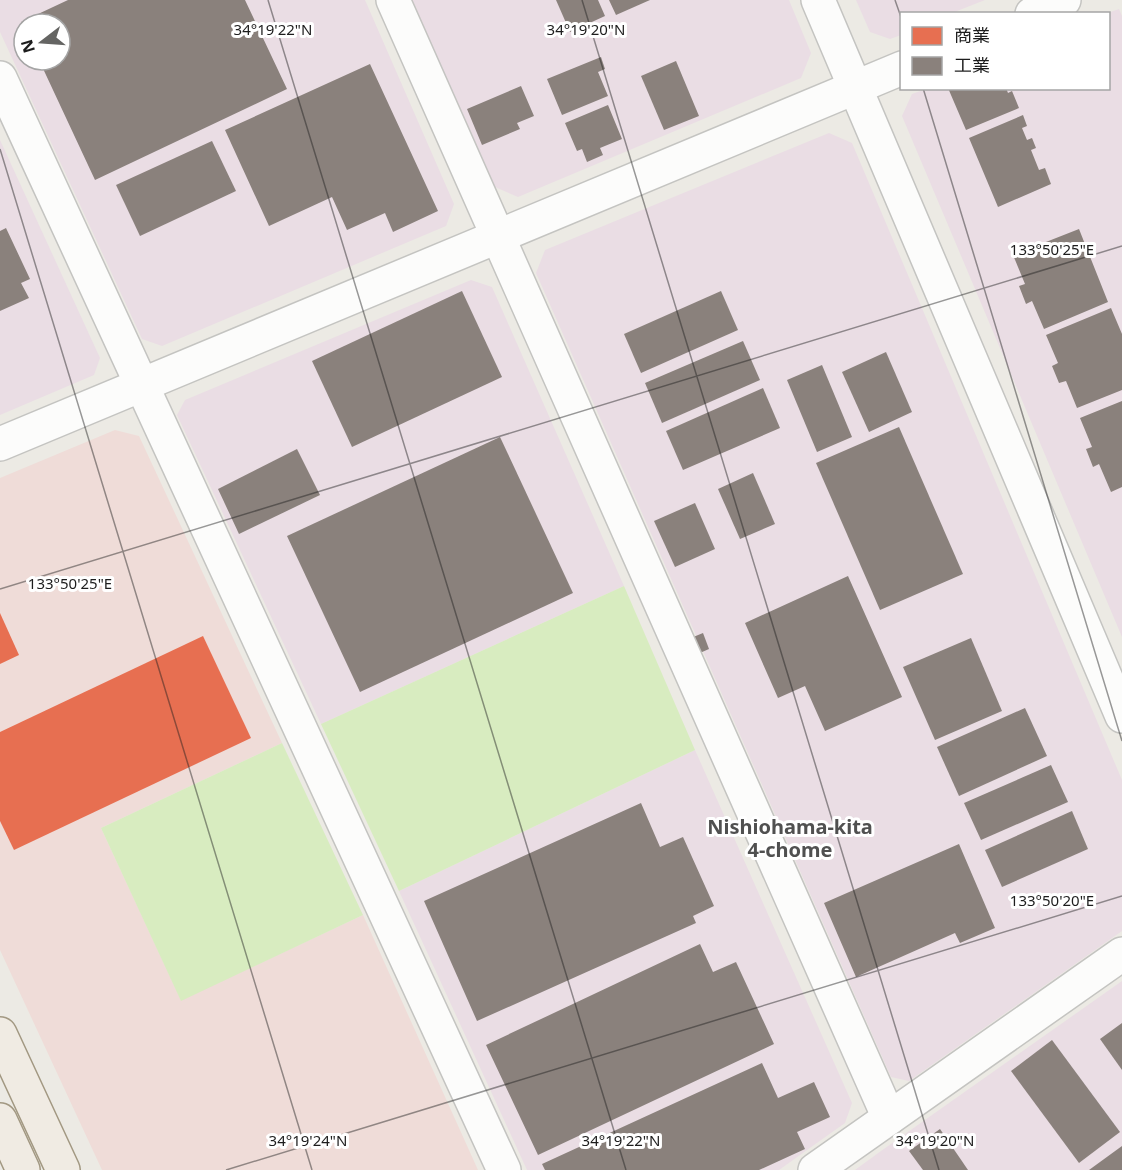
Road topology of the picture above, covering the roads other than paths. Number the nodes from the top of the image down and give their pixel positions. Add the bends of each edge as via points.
1 (393, 0) edge
2 (818, 0) edge
3 (1064, 0) edge
4 (1037, 12) edge
5 (900, 69) edge
6 (0, 78) edge
7 (855, 87) junction
8 (498, 237) junction
9 (142, 385) junction
10 (0, 444) edge
11 (1122, 716) edge
12 (1122, 954) edge
13 (0, 1034) edge
14 (889, 1118) junction
15 (0, 1120) edge
16 (23, 1170) edge
17 (63, 1170) edge
18 (504, 1170) edge
19 (815, 1170) edge

1 - 8 street
2 - 7 street
3 - 4 street
5 - 7 street
6 - 9 street
7 - 8 street
7 - 11 street
8 - 9 street
8 - 14 street
9 - 10 street
9 - 18 street
12 - 14 street
13 - 17 main road
14 - 19 street
15 - 16 main road

